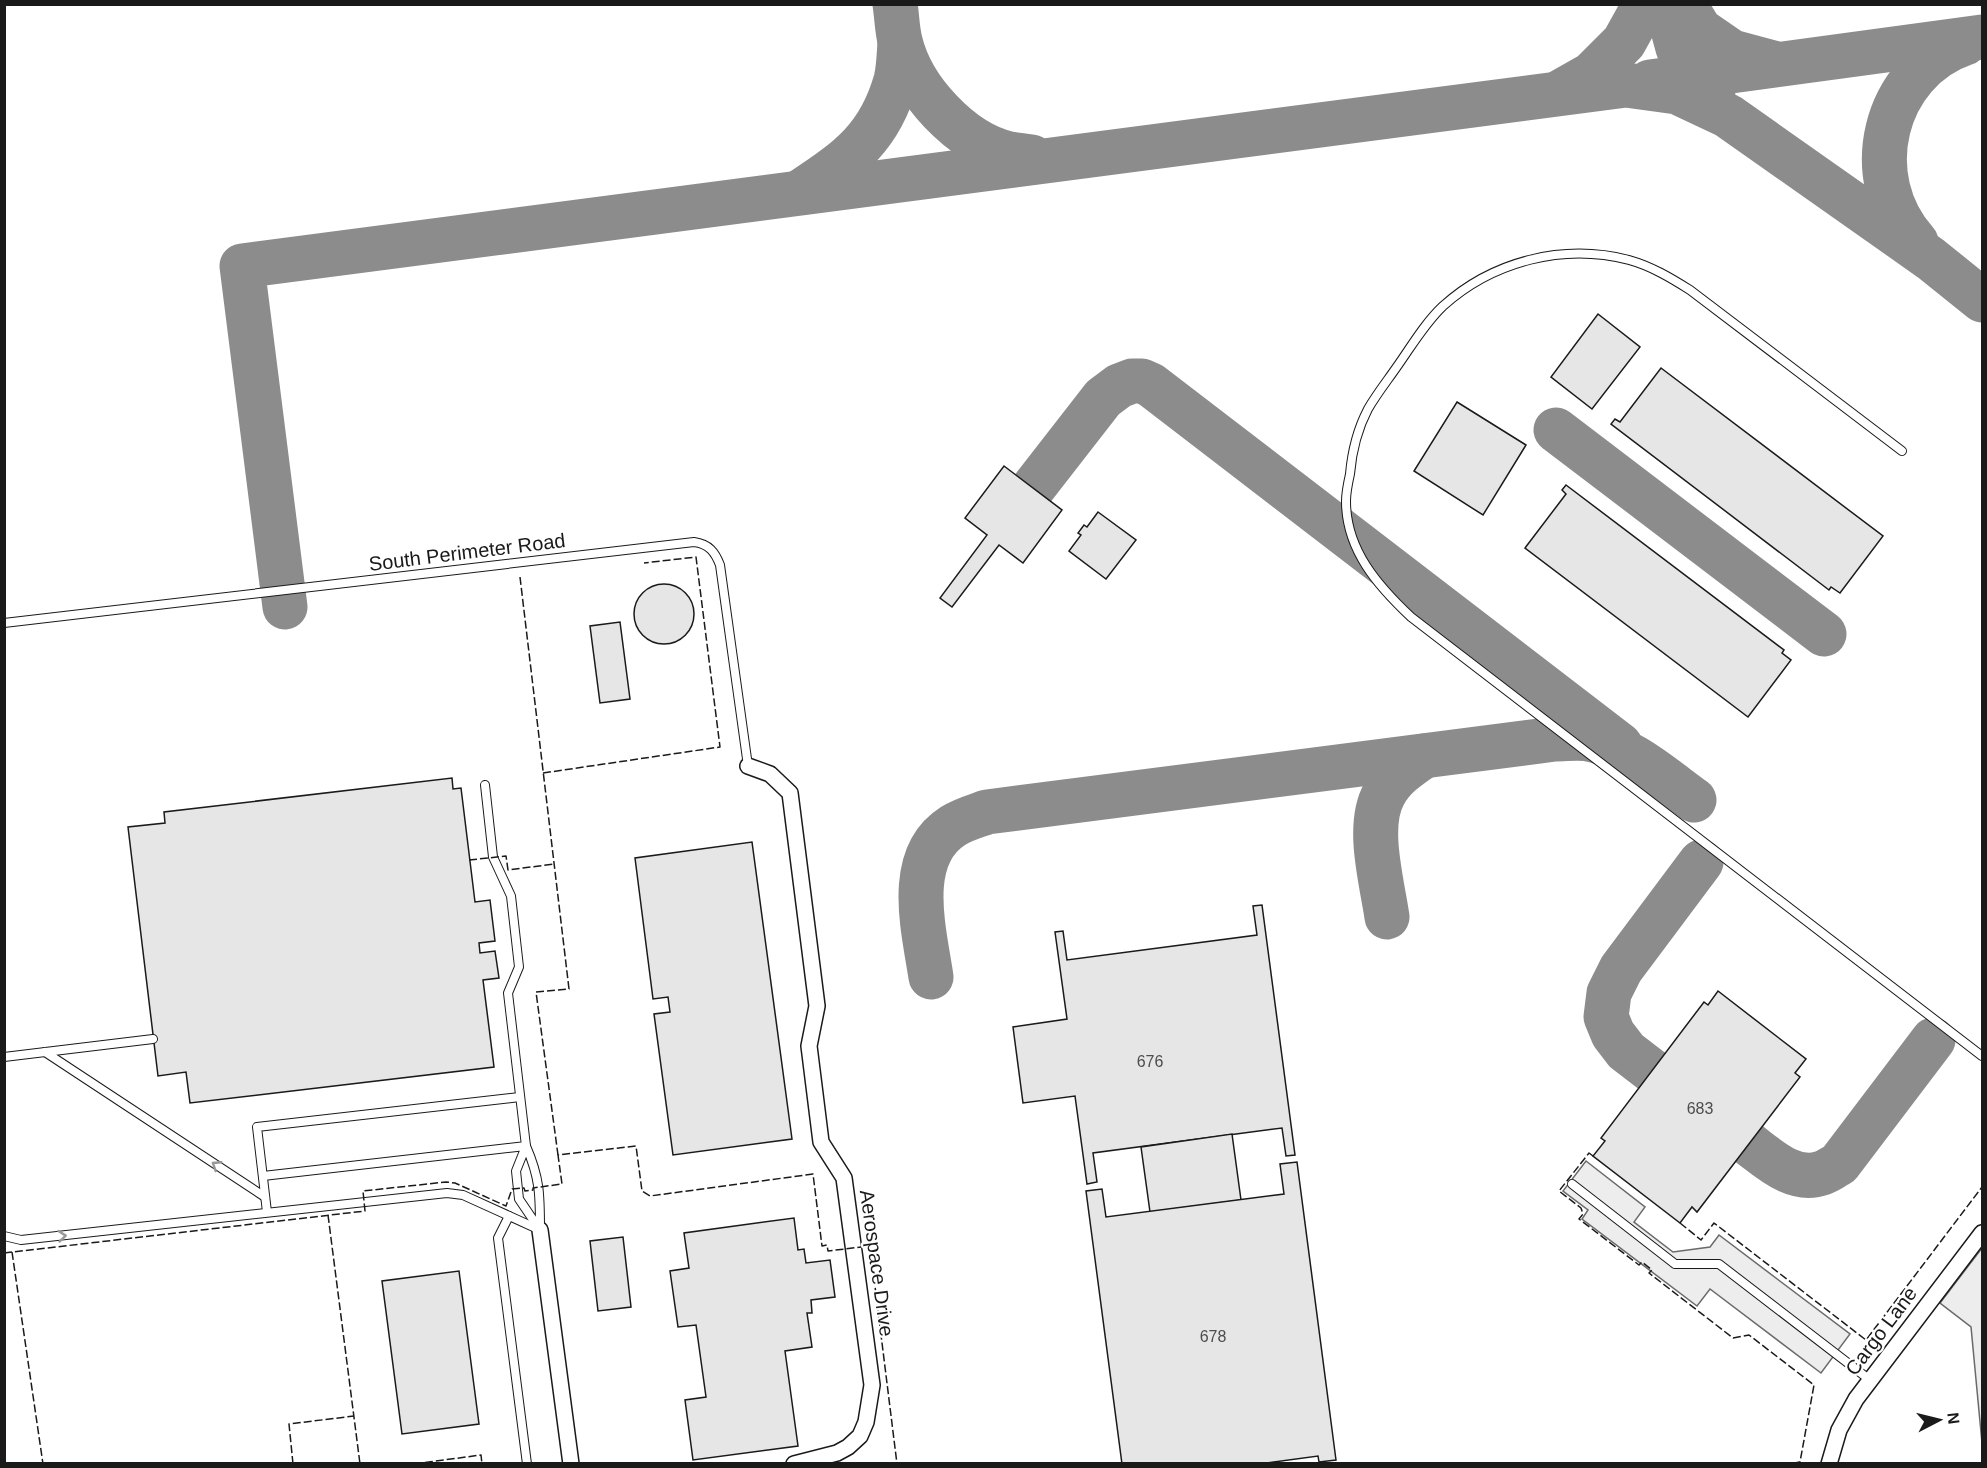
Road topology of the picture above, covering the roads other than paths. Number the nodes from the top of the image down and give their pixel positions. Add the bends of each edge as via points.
1 (1902, 452) dead end
2 (4, 623) edge
3 (748, 766) joint
4 (485, 785) dead end
5 (153, 1039) dead end
6 (45, 1052) junction
7 (1983, 1056) edge
8 (4, 1057) edge
9 (520, 1097) junction
10 (526, 1146) junction
11 (263, 1176) junction
12 (1572, 1184) dead end
13 (265, 1197) junction
14 (267, 1212) junction
15 (509, 1216) junction
16 (540, 1230) junction
17 (1983, 1233) edge
18 (4, 1236) edge
19 (1870, 1380) junction
20 (526, 1464) edge
21 (571, 1464) edge
22 (795, 1464) edge
23 (1829, 1464) edge

1 - 7 lane via 1663,273 1630,260 1568,253 1539,256 1506,267 1443,306 1425,325 1369,408 1357,435 1346,502 1353,540 1365,567 1411,617
2 - 3 lane, South Perimeter Road via 694,542 715,553 720,565
3 - 22 street, Aerospace Drive via 770,774 789,793 817,1006 809,1046 821,1142 844,1178 872,1385 869,1413 860,1437 837,1453
4 - 9 lane via 493,857 511,896 518,955 519,967 508,993
5 - 6 lane
6 - 8 lane
13 -> 6 lane
9 - 10 lane
9 - 11 lane via 257,1127
10 - 11 lane
10 - 16 lane via 537,1170
10 - 16 lane via 516,1171 519,1199
11 - 13 lane
12 - 19 lane via 1675,1264 1719,1264
13 - 14 lane
14 - 15 lane via 447,1193 463,1195
18 -> 14 lane via 21,1240
15 - 16 lane
15 - 20 lane via 498,1238
16 - 21 street
17 - 19 street, Cargo Lane
19 - 23 street, Cargo Lane via 1839,1430

